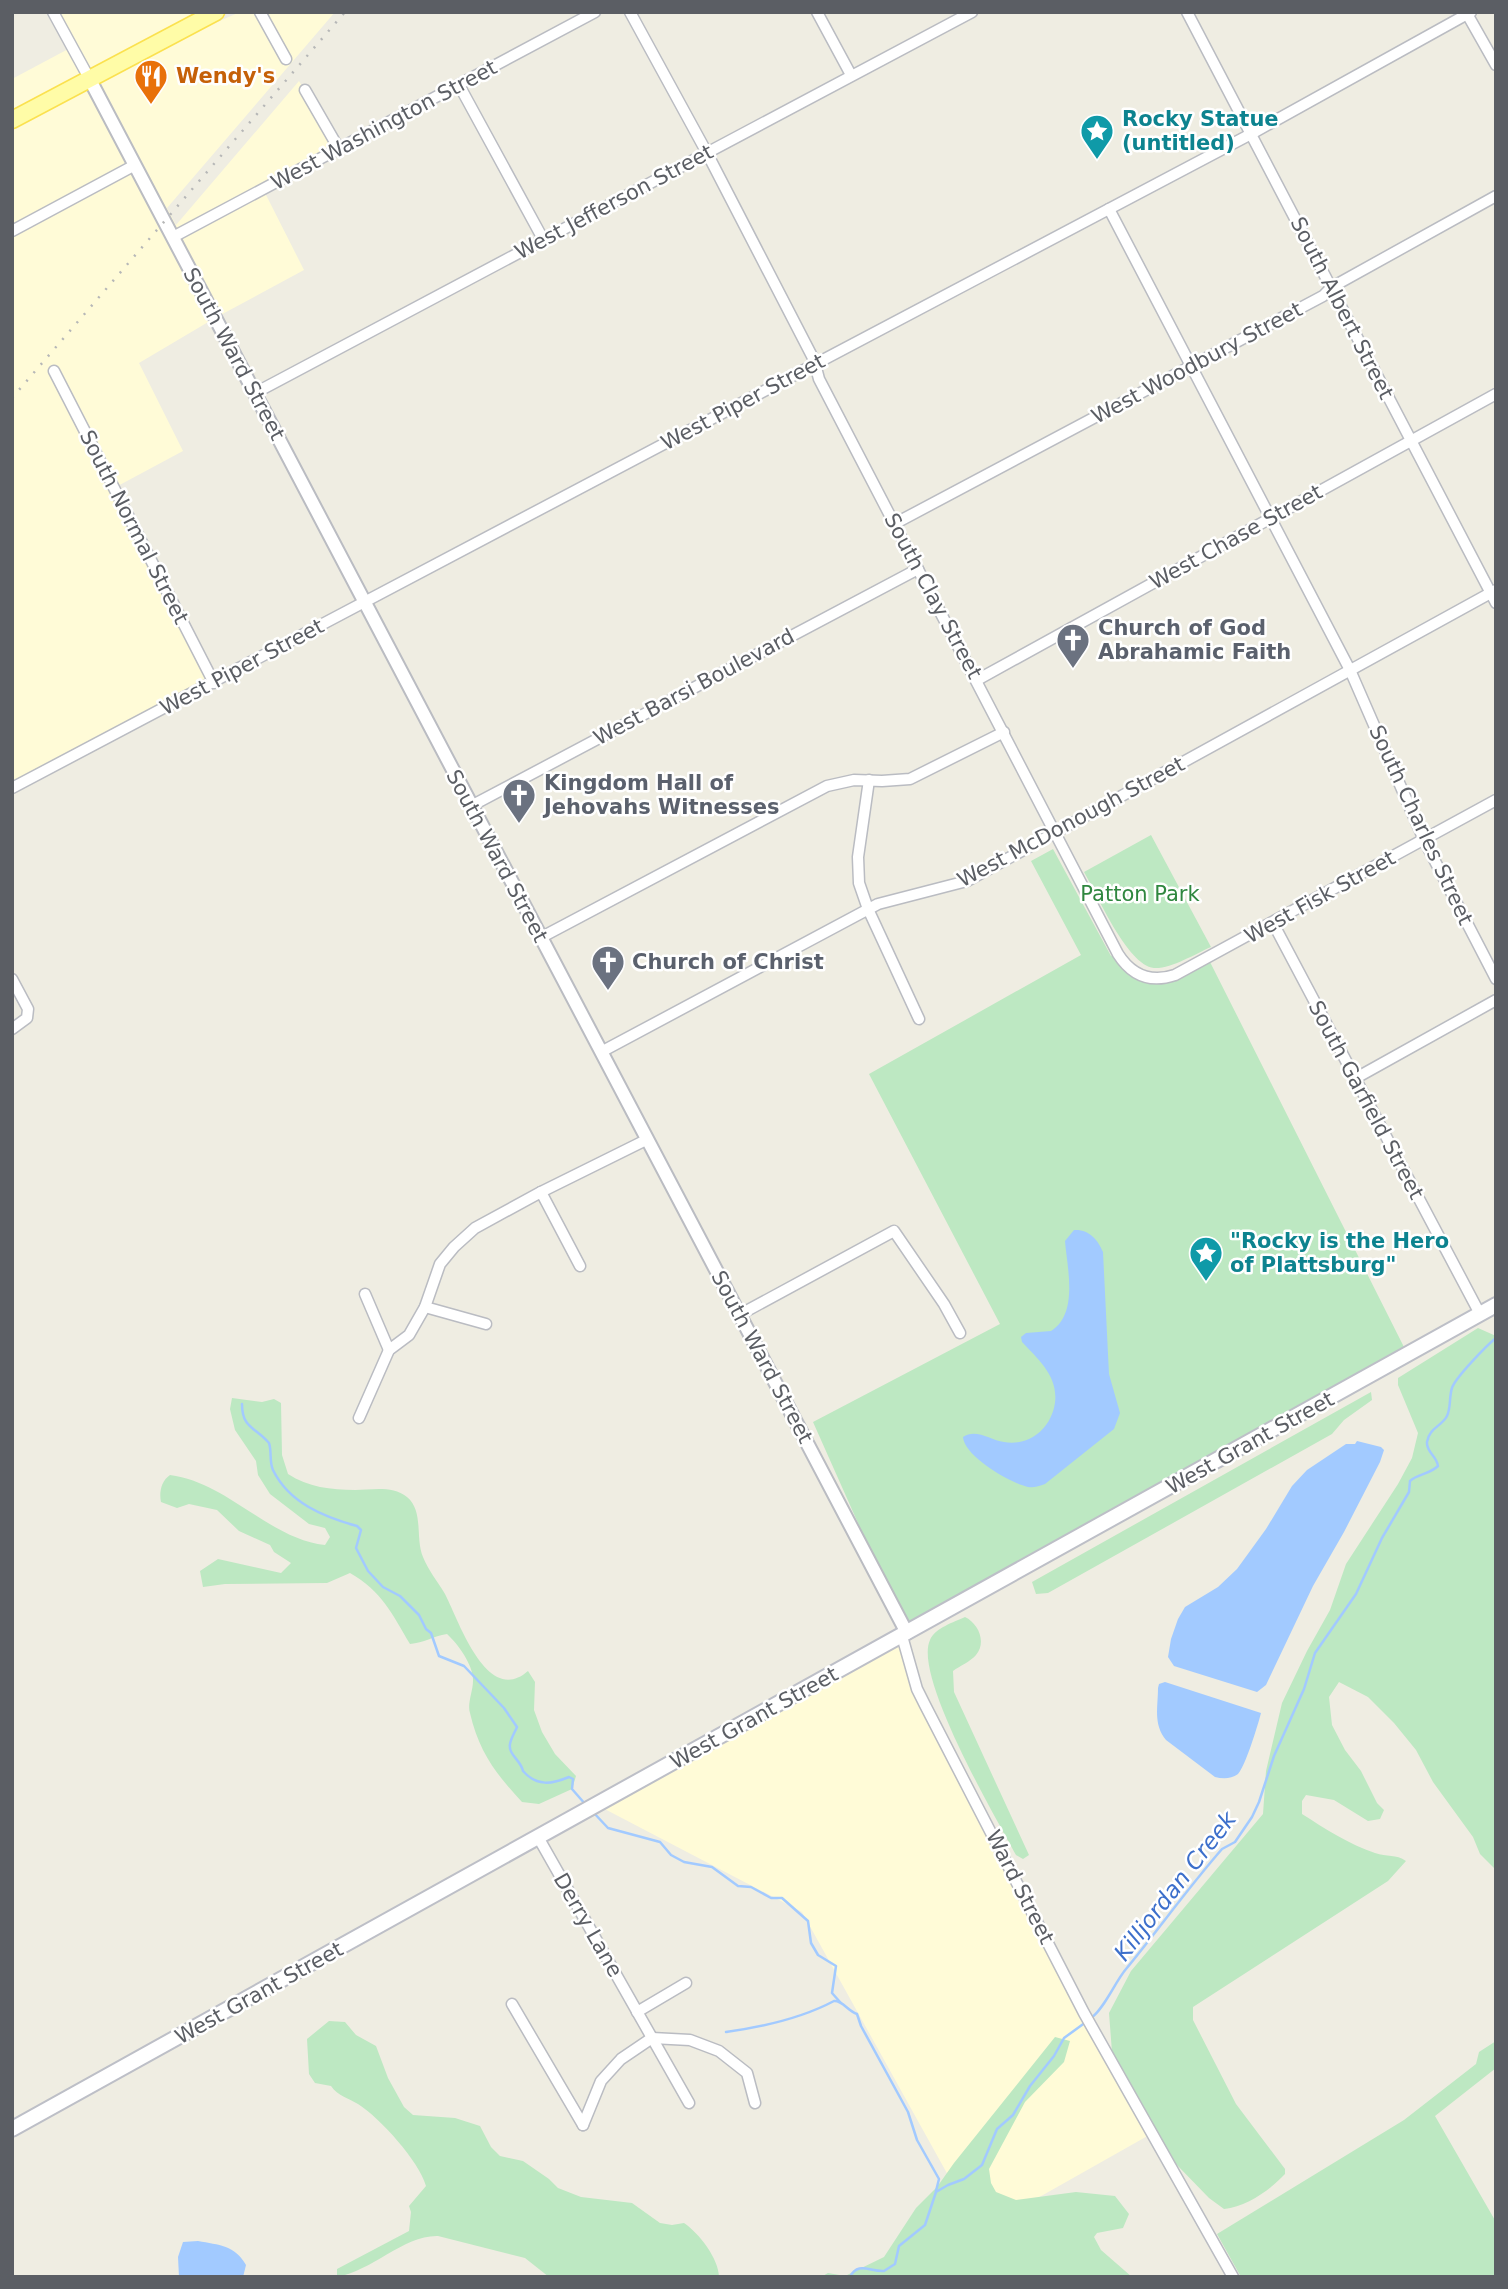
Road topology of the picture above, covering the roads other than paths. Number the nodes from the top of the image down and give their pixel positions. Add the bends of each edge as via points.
1 (54, 12) edge
2 (216, 12) edge
3 (260, 12) edge
4 (595, 12) edge
5 (630, 12) edge
6 (817, 12) edge
7 (972, 12) edge
8 (1187, 12) edge
9 (1468, 13) edge
10 (286, 59) dead end
11 (1496, 65) edge
12 (852, 75) junction
13 (89, 78) junction
14 (459, 85) junction
15 (305, 90) dead end
16 (12, 120) edge
17 (1251, 134) junction
18 (339, 149) junction
19 (707, 153) junction
20 (135, 165) junction
21 (1496, 196) edge
22 (1109, 209) junction
23 (12, 231) edge
24 (173, 237) junction
25 (543, 239) junction
26 (1332, 287) junction
27 (815, 364) junction
28 (1190, 366) junction
29 (54, 371) dead end
30 (255, 393) junction
31 (1496, 394) edge
32 (1410, 441) junction
33 (1271, 517) junction
34 (894, 524) junction
35 (918, 569) junction
36 (1493, 592) edge
37 (365, 602) junction
38 (1496, 603) edge
39 (1350, 670) junction
40 (977, 680) junction
41 (214, 683) junction
42 (1004, 732) junction
43 (869, 780) junction
44 (12, 788) edge
45 (1496, 800) edge
46 (471, 806) junction
47 (1055, 832) junction
48 (1424, 840) junction
49 (868, 909) junction
50 (1273, 923) junction
51 (540, 938) junction
52 (1200, 962) joint
53 (12, 979) edge
54 (1496, 979) edge
55 (1496, 1000) edge
56 (919, 1019) dead end
57 (12, 1029) edge
58 (601, 1052) junction
59 (1356, 1078) junction
60 (646, 1140) junction
61 (541, 1192) junction
62 (580, 1266) dead end
63 (365, 1294) dead end
64 (1496, 1305) edge
65 (425, 1307) junction
66 (1480, 1314) junction
67 (739, 1315) junction
68 (486, 1324) dead end
69 (960, 1333) dead end
70 (389, 1350) junction
71 (359, 1418) dead end
72 (904, 1634) junction
73 (538, 1838) junction
74 (686, 1983) dead end
75 (512, 2004) dead end
76 (637, 2012) junction
77 (652, 2038) junction
78 (689, 2103) dead end
79 (755, 2103) dead end
80 (12, 2129) edge
81 (1233, 2277) edge

1 - 13 street
2 - 13 main road
3 - 10 street
4 - 14 street, West Washington Street
5 - 19 street, South Clay Street
6 - 12 street
7 - 12 street, West Jefferson Street
8 - 17 street, South Albert Street
9 - 11 street
9 - 17 street, West Piper Street
12 - 19 street, West Jefferson Street
13 - 16 main road
13 - 20 street, South Ward Street
14 - 18 street, West Washington Street
14 - 25 street
15 - 18 street
17 - 22 street, West Piper Street
17 - 26 street, South Albert Street
18 - 24 street, West Washington Street
19 - 25 street, West Jefferson Street
19 - 27 street, South Clay Street
20 - 23 street
20 - 24 street, South Ward Street
21 - 26 street, West Woodbury Street
22 - 27 street, West Piper Street
22 - 28 street, South Charles Street
24 - 30 street, South Ward Street
25 - 30 street, West Jefferson Street
26 - 28 street, West Woodbury Street
26 - 32 street, South Albert Street
27 - 34 street, South Clay Street
27 - 37 street, West Piper Street
28 - 33 street, South Charles Street
28 - 34 street, West Woodbury Street
29 - 41 street, South Normal Street
30 - 37 street, South Ward Street
31 - 32 street, West Chase Street
32 - 33 street, West Chase Street
32 - 36 street, South Albert Street
33 - 39 street, South Charles Street
33 - 40 street, West Chase Street
34 - 35 street, South Clay Street
35 - 40 street, South Clay Street
35 - 46 street, West Barsi Boulevard
36 - 38 street, South Albert Street
36 - 39 street, West McDonough Street
37 - 41 street, West Piper Street
37 - 46 street, South Ward Street
39 - 47 street, West McDonough Street
39 - 48 street, South Charles Street
40 - 42 street, South Clay Street
41 - 44 street, West Piper Street
42 - 43 street via 910,779
42 - 47 street, South Clay Street
43 - 49 street via 857,870
43 - 51 street via 827,786
45 - 48 street, West Fisk Street
46 - 51 street, South Ward Street
47 - 49 street, West McDonough Street via 967,881
47 - 52 street, South Clay Street via 1118,954 1131,970 1158,979
48 - 50 street, West Fisk Street
48 - 54 street, South Charles Street
49 - 56 street
49 - 58 street, West McDonough Street
50 - 52 street, West Fisk Street
50 - 59 street, South Garfield Street
51 - 58 street, South Ward Street
53 - 57 street via 28,1009 27,1018
55 - 59 street
58 - 60 street, South Ward Street
59 - 66 street, South Garfield Street
60 - 61 street
60 - 67 street, South Ward Street
61 - 62 street
61 - 65 street via 475,1228 454,1247 440,1264
63 - 70 street
64 - 66 main road, West Grant Street
65 - 68 street
65 - 70 street via 409,1335
66 - 72 main road, West Grant Street
67 - 69 street via 894,1231
67 - 72 street, South Ward Street
70 - 71 street
72 - 73 main road, West Grant Street
72 - 81 street, Ward Street via 925,1705 1084,2013
73 - 76 street, Derry Lane
73 - 80 main road, West Grant Street
74 - 76 street
75 - 77 street via 583,2125 601,2081 621,2059
76 - 77 street, Derry Lane
77 - 78 street, Derry Lane
77 - 79 street via 690,2040 719,2050 747,2073

